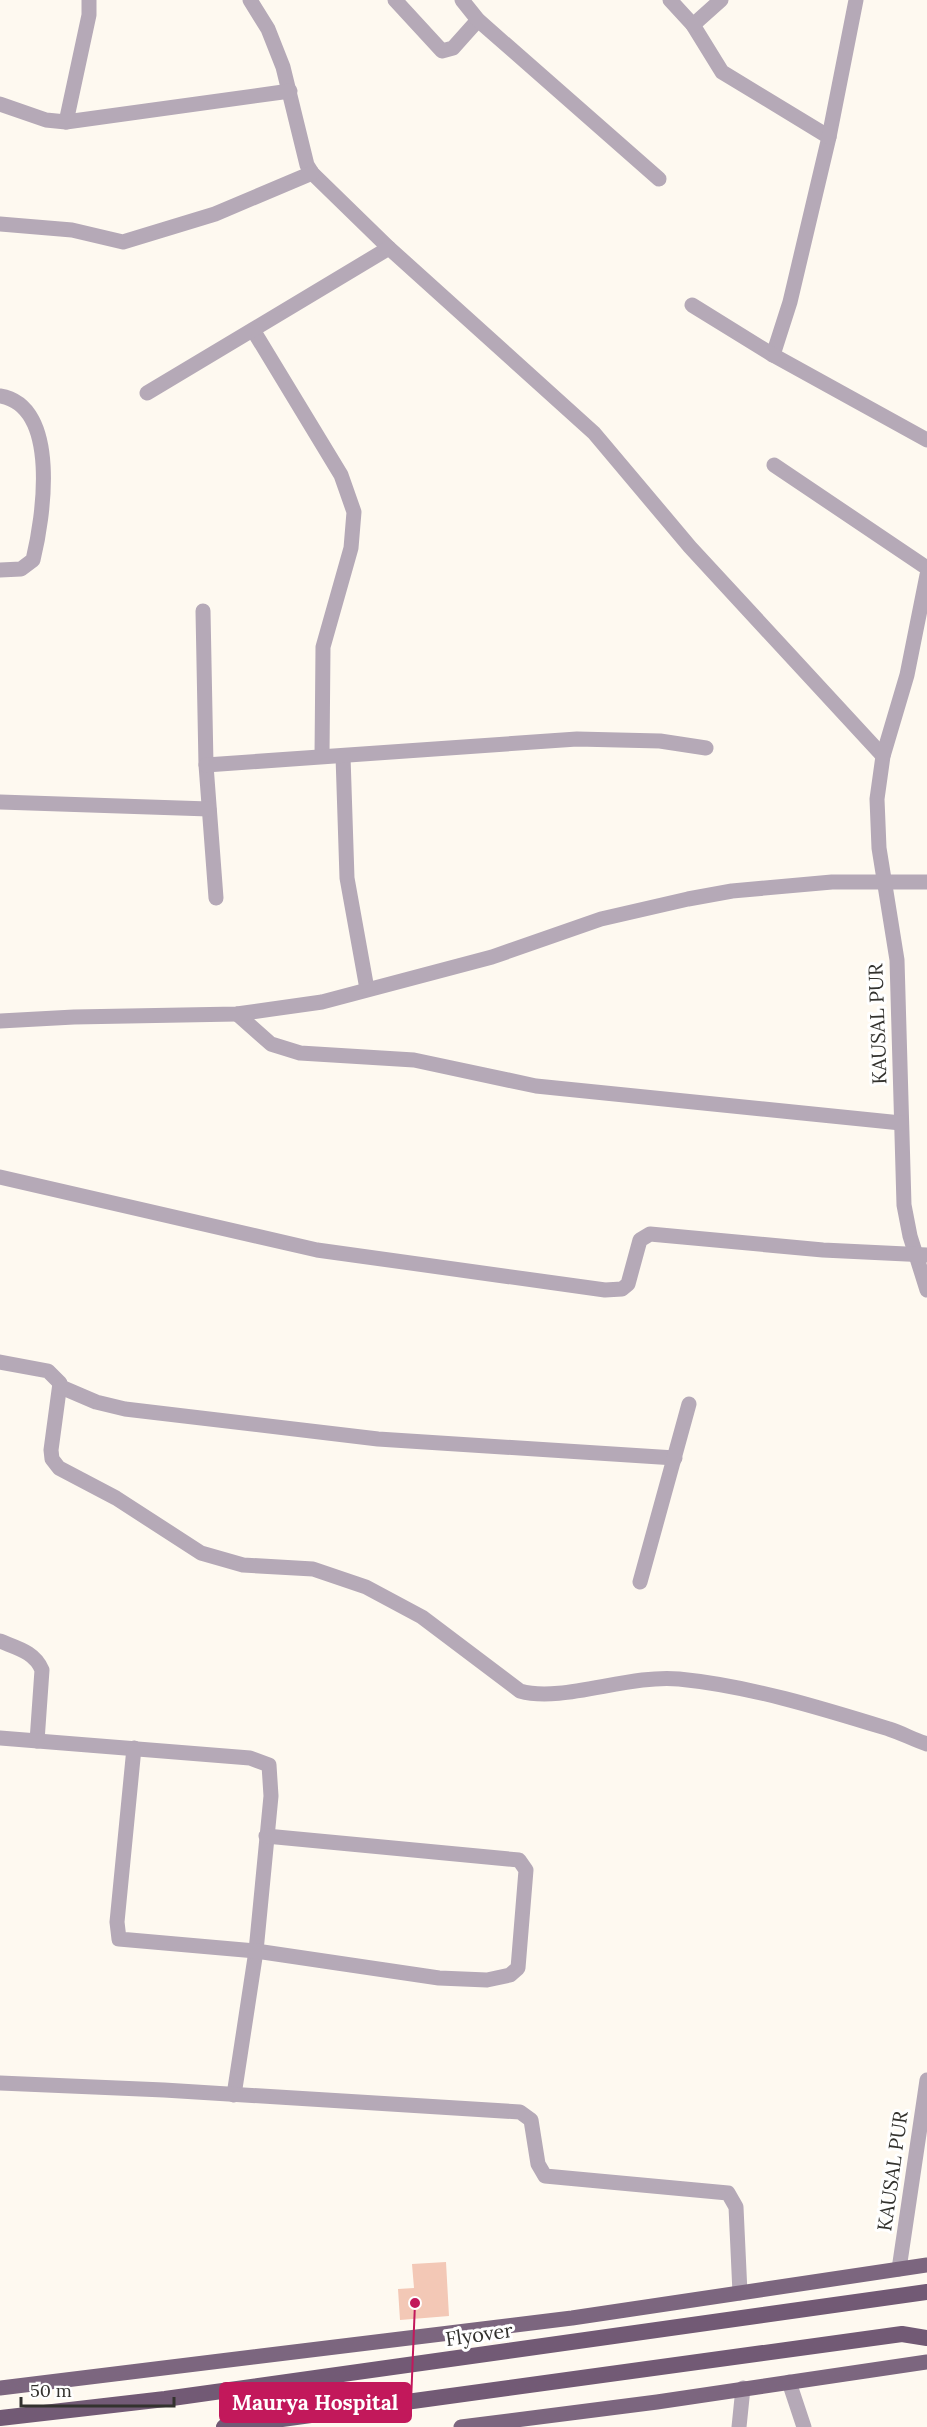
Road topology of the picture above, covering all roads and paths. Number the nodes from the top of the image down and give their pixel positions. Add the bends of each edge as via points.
1 (89, 0) edge
2 (250, 0) edge
3 (394, 0) edge
4 (462, 0) edge
5 (670, 0) edge
6 (721, 0) edge
7 (856, 0) edge
8 (478, 20) junction
9 (693, 25) junction
10 (290, 91) junction
11 (0, 104) edge
12 (66, 122) junction
13 (829, 136) junction
14 (312, 173) junction
15 (659, 179) dead end
16 (0, 224) edge
17 (389, 248) junction
18 (692, 304) dead end
19 (253, 330) junction
20 (773, 355) junction
21 (147, 393) dead end
22 (0, 396) edge
23 (927, 440) edge
24 (774, 465) dead end
25 (927, 568) edge
26 (0, 570) edge
27 (927, 575) edge
28 (203, 611) dead end
29 (706, 748) dead end
30 (322, 756) junction
31 (343, 756) junction
32 (884, 756) junction
33 (206, 765) junction
34 (0, 802) edge
35 (210, 809) junction
36 (884, 881) junction
37 (927, 882) edge
38 (216, 898) dead end
39 (367, 989) junction
40 (237, 1014) junction
41 (0, 1022) edge
42 (901, 1123) junction
43 (0, 1177) edge
44 (921, 1254) edge
45 (927, 1290) edge
46 (0, 1362) edge
47 (61, 1387) junction
48 (689, 1404) dead end
49 (675, 1458) junction
50 (640, 1582) dead end
51 (0, 1641) edge
52 (0, 1738) edge
53 (36, 1741) junction
54 (927, 1744) edge
55 (134, 1748) junction
56 (266, 1836) junction
57 (256, 1951) junction
58 (927, 2080) edge
59 (0, 2083) edge
60 (234, 2096) junction
61 (927, 2265) edge
62 (899, 2269) junction
63 (927, 2292) edge
64 (740, 2293) junction
65 (927, 2331) edge
66 (902, 2334) junction
67 (927, 2338) edge
68 (927, 2362) edge
69 (789, 2382) junction
70 (0, 2388) edge
71 (743, 2388) junction
72 (0, 2418) edge
73 (224, 2427) edge
74 (461, 2427) edge
75 (739, 2427) edge
76 (804, 2427) edge

1 - 12 street
2 - 10 street via 268,29
3 - 8 street via 442,51 453,48
4 - 8 street
5 - 9 street
6 - 9 street
7 - 13 street
8 - 15 street
9 - 13 street via 722,72
10 - 12 street
10 - 14 street via 303,155
11 - 12 street via 46,120
13 - 20 street via 790,302
14 - 16 street via 215,214 123,242 72,230
14 - 17 street
17 - 19 street
17 - 32 street via 594,433 682,538
18 - 20 street
19 - 21 street
19 - 30 street via 341,475 354,512 351,548 324,647
20 - 23 street
22 - 26 street via 15,401 36,427 43,476 33,560 21,569
24 - 25 street
27 - 32 street, KAUSAL PUR via 907,675
28 - 33 street
29 - 31 street via 660,741 577,739
30 - 31 street
30 - 33 street
31 - 39 street via 347,879
32 - 36 street, KAUSAL PUR via 877,799
33 - 35 street
34 - 35 street
35 - 38 street
36 - 37 street
36 - 39 street via 780,886 688,899 601,919 492,957
36 - 42 street, KAUSAL PUR via 897,960
39 - 40 street via 322,1002
40 - 41 street
40 - 42 street via 271,1044 300,1053 414,1060 536,1086
42 - 44 street, KAUSAL PUR via 904,1205
43 - 44 street via 317,1250 605,1290 628,1284 640,1240 650,1234 823,1250
44 - 45 street, KAUSAL PUR
46 - 47 street via 48,1371
47 - 49 street via 109,1407 378,1439
47 - 54 street via 51,1450 59,1468 213,1558 251,1566 313,1569 366,1587 422,1617 520,1691 538,1695 639,1679 680,1679 770,1696 866,1722
48 - 49 street
49 - 50 street
51 - 53 street via 28,1653 38,1660 42,1670
52 - 53 street
53 - 55 street
55 - 56 street via 264,1761 271,1769
55 - 57 street via 118,1937
56 - 57 street
56 - 57 street via 519,1860 526,1870 521,1962 510,1975 472,1980
57 - 60 street
58 - 62 street, KAUSAL PUR
59 - 60 street
60 - 64 street via 520,2112 531,2120 538,2164 545,2176 728,2193 736,2207
61 - 62 main road
62 - 64 main road
63 - 72 highway, Flyover via 165,2399
64 - 70 main road via 572,2318
65 - 66 highway
66 - 67 highway
66 - 73 highway
68 - 69 main road
69 - 71 main road
69 - 76 street
71 - 74 main road via 657,2403
71 - 75 street

